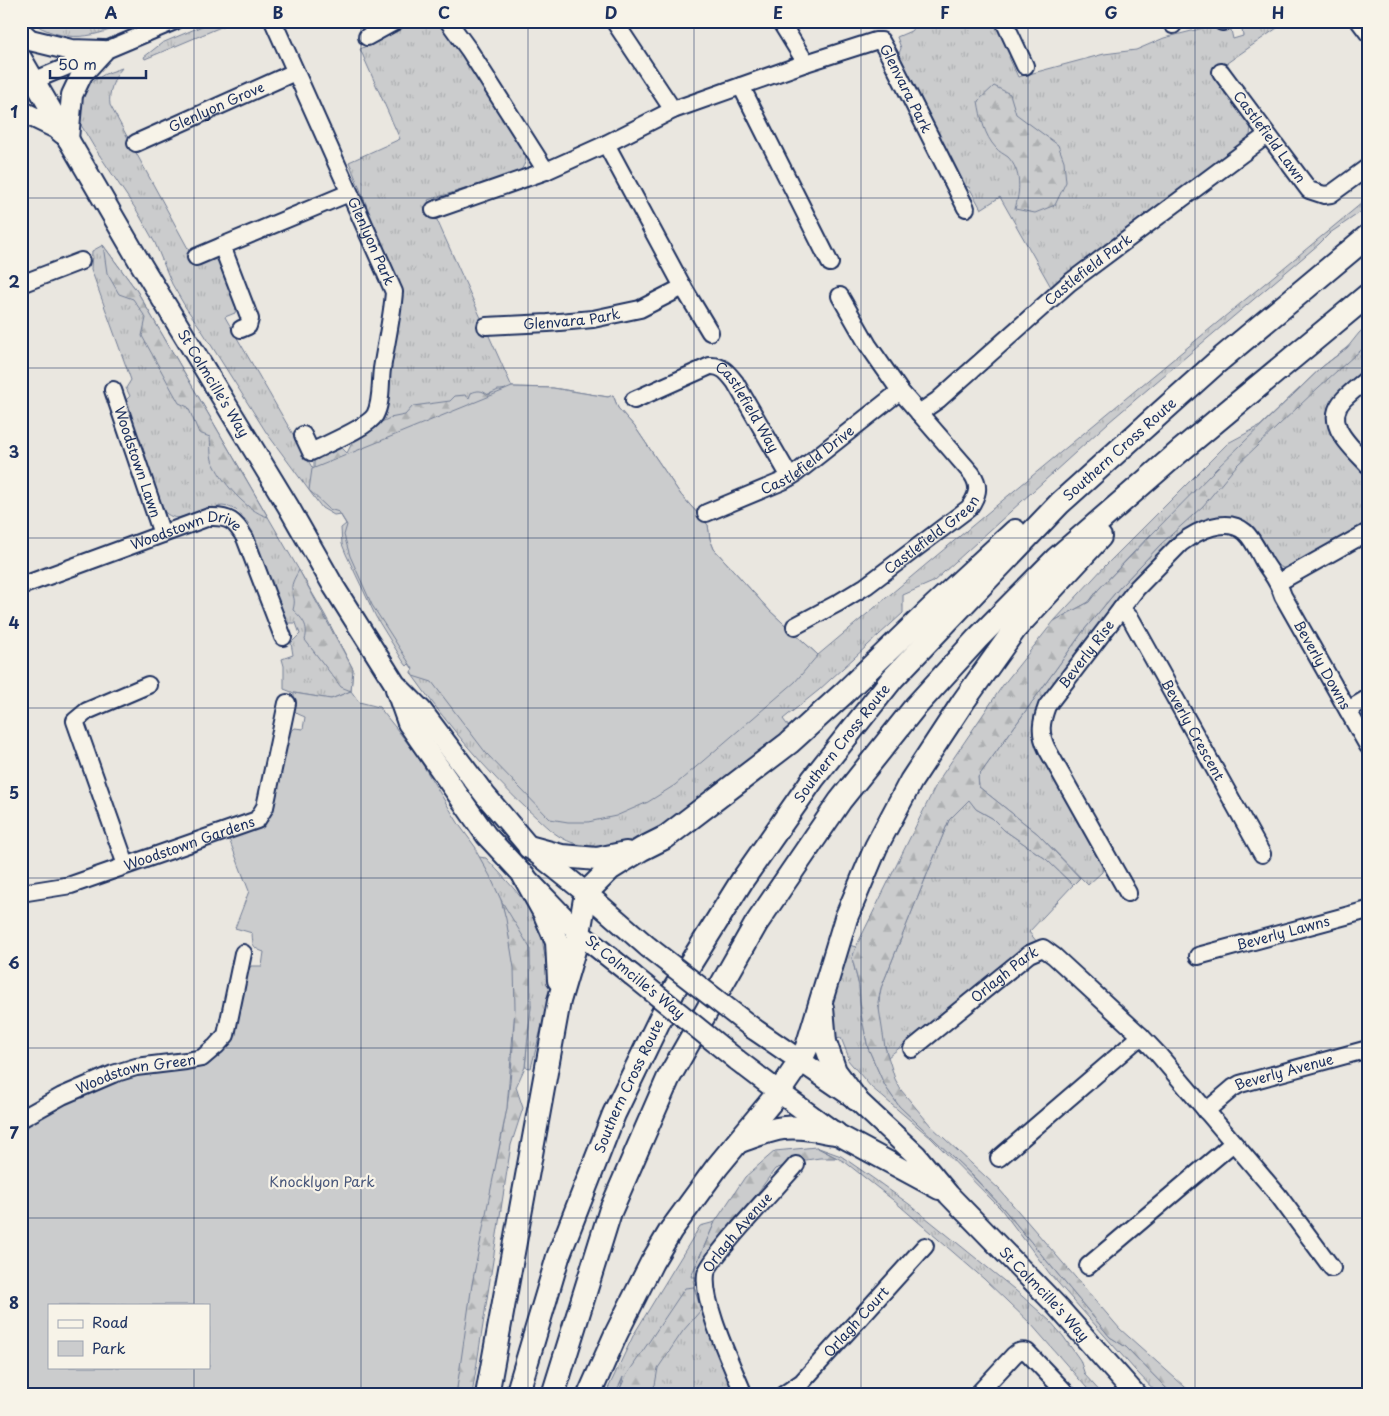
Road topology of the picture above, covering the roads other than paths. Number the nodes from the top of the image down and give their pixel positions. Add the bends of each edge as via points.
1 (175, 21) edge
2 (273, 21) edge
3 (396, 21) edge
4 (448, 21) edge
5 (614, 21) edge
6 (780, 21) edge
7 (1004, 21) edge
8 (1359, 21) edge
9 (21, 32) edge
10 (1368, 33) edge
11 (366, 36) dead end
12 (103, 51) junction
13 (21, 58) edge
14 (806, 63) junction
15 (1025, 66) dead end
16 (295, 72) junction
17 (1221, 72) dead end
18 (28, 83) edge
19 (741, 86) junction
20 (673, 110) junction
21 (21, 111) edge
22 (1268, 135) junction
23 (68, 139) junction
24 (136, 143) dead end
25 (606, 144) junction
26 (1368, 167) edge
27 (546, 170) junction
28 (349, 193) junction
29 (966, 208) dead end
30 (434, 210) dead end
31 (1368, 236) edge
32 (222, 246) junction
33 (196, 257) dead end
34 (81, 261) dead end
35 (830, 262) dead end
36 (21, 284) edge
37 (682, 287) junction
38 (1368, 295) edge
39 (840, 296) dead end
40 (486, 326) dead end
41 (241, 330) dead end
42 (710, 332) dead end
43 (1368, 378) edge
44 (113, 390) dead end
45 (900, 391) junction
46 (634, 400) dead end
47 (919, 413) junction
48 (303, 435) dead end
49 (1179, 452) junction
50 (1368, 465) edge
51 (790, 477) junction
52 (1060, 503) junction
53 (706, 513) dead end
54 (1368, 532) edge
55 (162, 534) junction
56 (1279, 582) junction
57 (21, 586) edge
58 (1120, 609) junction
59 (795, 626) dead end
60 (283, 637) dead end
61 (395, 684) junction
62 (148, 685) dead end
63 (1368, 698) edge
64 (1348, 710) junction
65 (285, 711) dead end
66 (1368, 746) edge
67 (529, 847) junction
68 (642, 849) junction
69 (1262, 854) dead end
70 (126, 865) junction
71 (524, 876) junction
72 (21, 893) edge
73 (586, 893) junction
74 (1128, 893) dead end
75 (1368, 910) edge
76 (579, 933) junction
77 (243, 953) dead end
78 (1198, 956) dead end
79 (821, 997) junction
80 (559, 1001) junction
81 (1141, 1036) junction
82 (912, 1049) dead end
83 (1368, 1049) edge
84 (801, 1060) junction
85 (779, 1092) junction
86 (856, 1100) junction
87 (1206, 1111) junction
88 (21, 1119) edge
89 (836, 1133) junction
90 (740, 1141) junction
91 (1233, 1143) junction
92 (999, 1158) dead end
93 (796, 1165) dead end
94 (949, 1195) junction
95 (925, 1246) dead end
96 (1088, 1266) dead end
97 (1332, 1268) dead end
98 (487, 1395) edge
99 (517, 1395) edge
100 (553, 1395) edge
101 (589, 1395) edge
102 (744, 1395) edge
103 (783, 1395) edge
104 (977, 1395) edge
105 (1068, 1395) edge
106 (1136, 1395) edge

1 - 12 street
2 - 16 street, Glenlyon Park
3 - 11 street
4 - 27 street
5 - 20 street
6 - 14 street
7 - 15 street
8 - 10 street
9 - 12 main road via 30,40 72,50
12 - 18 street
12 - 23 main road via 82,74 72,94
13 - 18 main road, St Colmcille's Way
14 - 19 street, Glenvara Park
14 - 29 street, Glenvara Park via 875,40 881,41
16 - 24 street, Glenlyon Grove
16 - 28 street, Glenlyon Park
17 - 22 street, Castlefield Lawn
18 - 23 main road, St Colmcille's Way
19 - 20 street, Glenvara Park
19 - 35 street
20 - 25 street, Glenvara Park
21 - 23 main road via 56,128
22 - 26 street, Castlefield Lawn via 1306,186 1315,193 1331,194
22 - 47 street, Castlefield Park via 1069,282 938,400
23 - 61 main road, St Colmcille's Way
25 - 27 street, Glenvara Park
25 - 37 street
27 - 30 street, Glenvara Park
28 - 32 street
28 - 48 street, Glenlyon Park via 394,292 380,395 374,415 344,436 312,452
31 - 52 highway, Southern Cross Route via 1216,362
32 - 33 street
32 - 41 street via 250,319 248,326
34 - 36 street
37 - 40 street, Glenvara Park via 640,309 602,317
37 - 42 street
38 - 49 highway
39 - 45 street
43 - 50 street via 1344,399 1335,415 1338,430
44 - 55 street, Woodstown Lawn
45 - 47 street
45 - 51 street, Castlefield Drive
46 - 51 street, Castlefield Way via 716,365 728,372 735,382
47 - 59 street, Castlefield Green via 972,474 978,489 976,497 968,508 866,586
49 - 79 highway via 1015,629 925,758 876,847 846,918
49 - 100 highway via 1056,558 915,707 840,801 756,924 668,1078 613,1204
51 - 53 street, Castlefield Drive
52 - 68 highway via 1018,528 789,743 666,837
52 - 99 highway, Southern Cross Route via 893,678 813,779 743,879 675,988 614,1114 558,1257
54 - 56 street
55 - 57 street, Woodstown Drive
55 - 60 street, Woodstown Drive via 209,517 221,516 232,520 245,538
56 - 58 street, Beverly Rise via 1246,533 1224,526 1210,527 1181,543
56 - 64 street, Beverly Downs via 1283,596
58 - 69 street, Beverly Crescent via 1131,619
58 - 74 street, Beverly Rise via 1047,706 1041,731 1047,749
61 - 67 main road, St Colmcille's Way via 421,710
61 - 71 main road, St Colmcille's Way via 408,723 486,835
62 - 70 street via 86,711 75,721
63 - 64 street
64 - 66 street, Beverly Downs
65 - 70 street, Woodstown Gardens via 265,808 257,820
67 - 68 highway via 562,856 597,859
67 - 73 main road, St Colmcille's Way
68 - 73 highway via 610,868
70 - 72 street, Woodstown Gardens via 71,885
71 - 76 main road, St Colmcille's Way
71 - 80 highway via 557,942
73 - 76 highway
73 - 84 main road, St Colmcille's Way, bridge via 648,947 754,1029
75 - 78 street, Beverly Lawns
76 - 80 highway
76 - 85 main road, St Colmcille's Way, bridge
77 - 88 street, Woodstown Green via 226,1034 202,1058 136,1067 113,1074 62,1096
79 - 84 highway
79 - 86 highway via 825,1042 835,1071
80 - 98 highway
81 - 82 street, Orlagh Park via 1043,948 1029,954
81 - 87 street, Orlagh Park
81 - 92 street
83 - 87 street, Beverly Avenue via 1240,1084
84 - 85 highway
84 - 86 main road, St Colmcille's Way
85 - 89 main road, St Colmcille's Way
85 - 90 highway
86 - 94 main road, St Colmcille's Way via 916,1155
87 - 91 street, Orlagh Park
89 - 90 highway via 786,1128
89 - 94 main road, St Colmcille's Way
90 - 101 highway via 671,1230 616,1334
91 - 96 street
91 - 97 street, Orlagh Park via 1288,1207
93 - 102 street, Orlagh Avenue via 719,1252 706,1273 707,1297
94 - 106 main road, St Colmcille's Way via 1056,1305
95 - 103 street, Orlagh Court via 802,1382
104 - 105 street via 1018,1351 1027,1352

